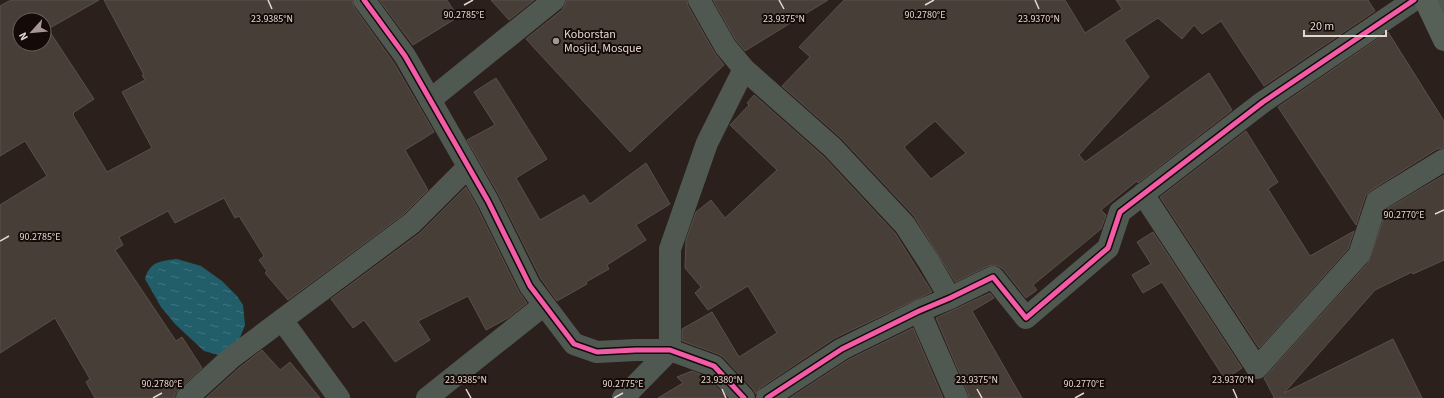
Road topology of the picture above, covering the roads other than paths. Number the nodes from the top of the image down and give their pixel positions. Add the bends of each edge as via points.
1 (364, 0) edge
2 (554, 0) edge
3 (699, 0) edge
4 (1428, 3) edge
5 (1444, 40) edge
6 (744, 69) junction
7 (430, 100) junction
8 (1444, 160) edge
9 (468, 167) junction
10 (1143, 194) junction
11 (950, 298) junction
12 (544, 305) junction
13 (919, 311) junction
14 (282, 320) junction
15 (670, 350) junction
16 (188, 398) edge
17 (339, 398) edge
18 (427, 398) edge
19 (623, 398) edge
20 (744, 398) edge
21 (767, 398) edge
22 (958, 398) edge

1 - 7 street via 405,56
2 - 7 street
3 - 6 street via 725,46
4 - 5 highway
4 - 10 street via 1263,102
6 - 11 street via 832,147 905,225
6 - 15 street via 707,143 670,249
7 - 9 street
8 - 10 street via 1377,201 1359,255 1257,368
9 - 12 street via 488,201 530,286
9 - 14 street via 412,223
10 - 11 street via 1120,212 1108,248 1026,318 993,277
11 - 13 street
12 - 15 street via 574,344 597,352
12 - 18 street
13 - 21 street via 842,349
13 - 22 street
14 - 16 street via 231,358
14 - 17 street
15 - 19 street
15 - 20 street via 714,366

